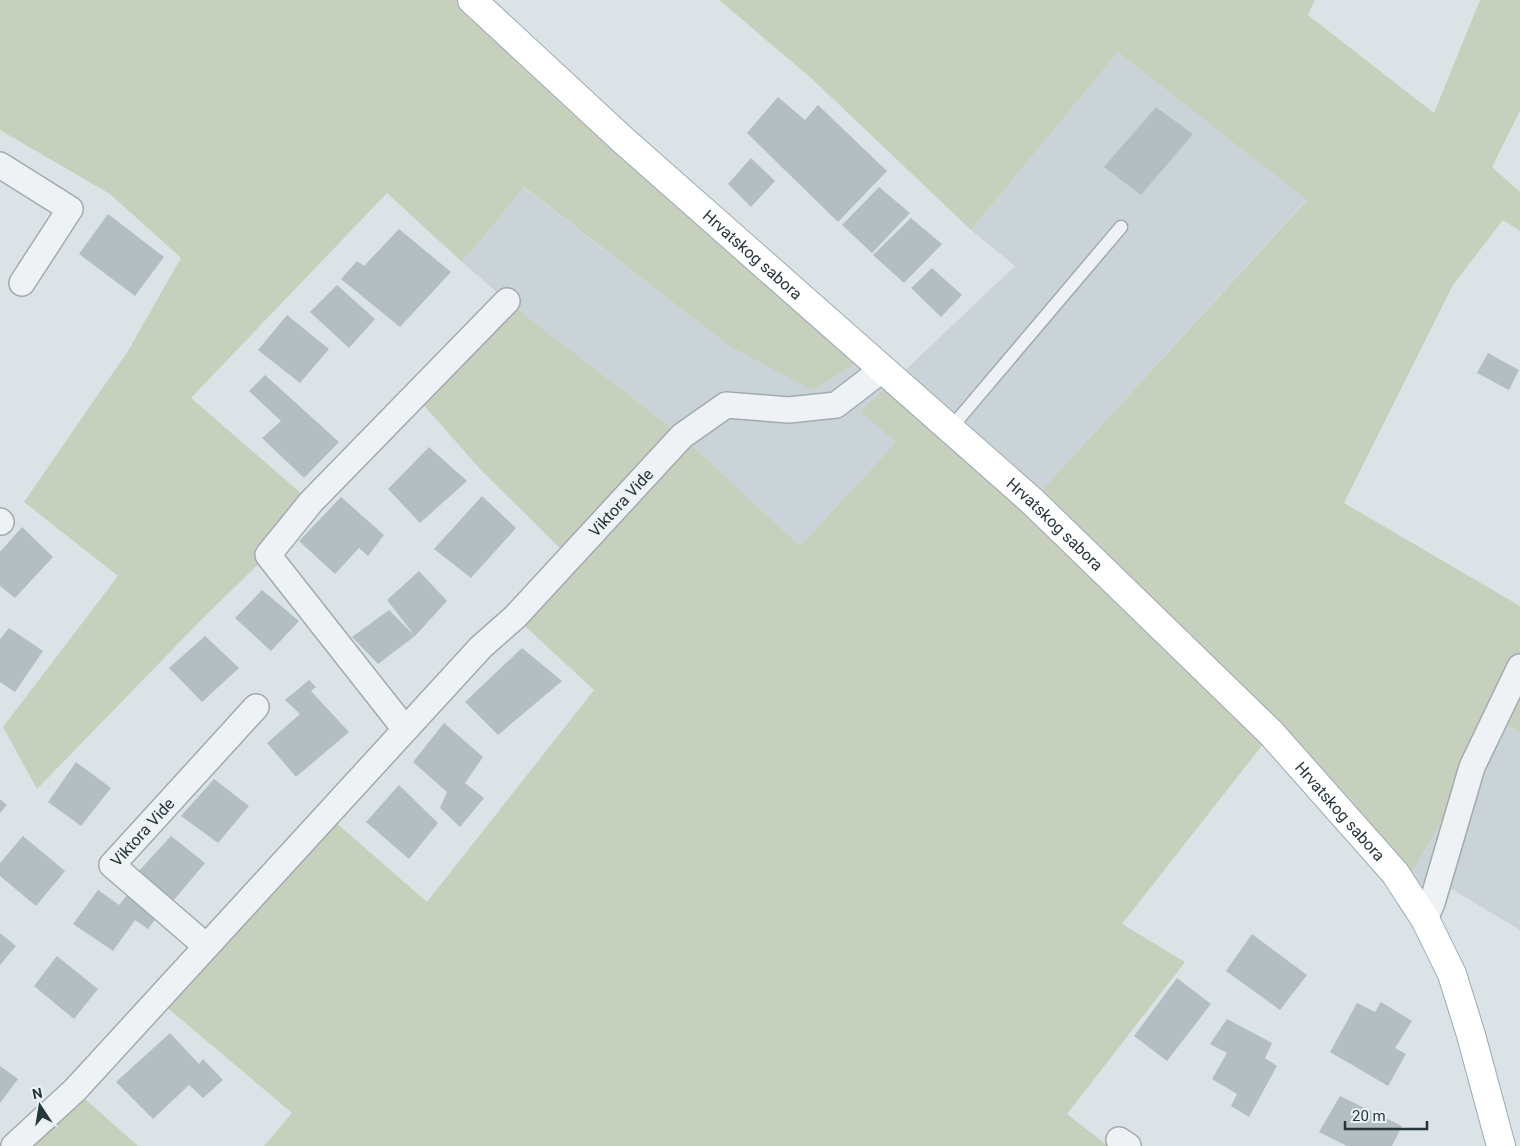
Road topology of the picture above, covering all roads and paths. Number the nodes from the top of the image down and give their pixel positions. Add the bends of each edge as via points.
1 (472, 0) edge
2 (0, 165) edge
3 (1121, 227) dead end
4 (22, 283) dead end
5 (507, 300) dead end
6 (883, 369) junction
7 (950, 429) junction
8 (1520, 667) edge
9 (256, 707) dead end
10 (405, 729) junction
11 (1426, 919) junction
12 (206, 946) junction
13 (19, 1145) edge
14 (1501, 1146) edge

1 - 6 main road, Hrvatskog sabora via 623,140
2 - 4 street via 70,208
3 - 7 lane
5 - 10 street via 311,502 268,555
6 - 7 main road, Hrvatskog sabora
6 - 10 street, Viktora Vide via 836,405 789,410 726,405 682,436
7 - 11 main road, Hrvatskog sabora via 1032,502 1271,733 1395,873
8 - 11 street via 1472,767
9 - 12 street, Viktora Vide via 112,865
10 - 12 street, Viktora Vide
11 - 14 main road, Hrvatskog sabora via 1452,974
12 - 13 street, Viktora Vide via 75,1090

